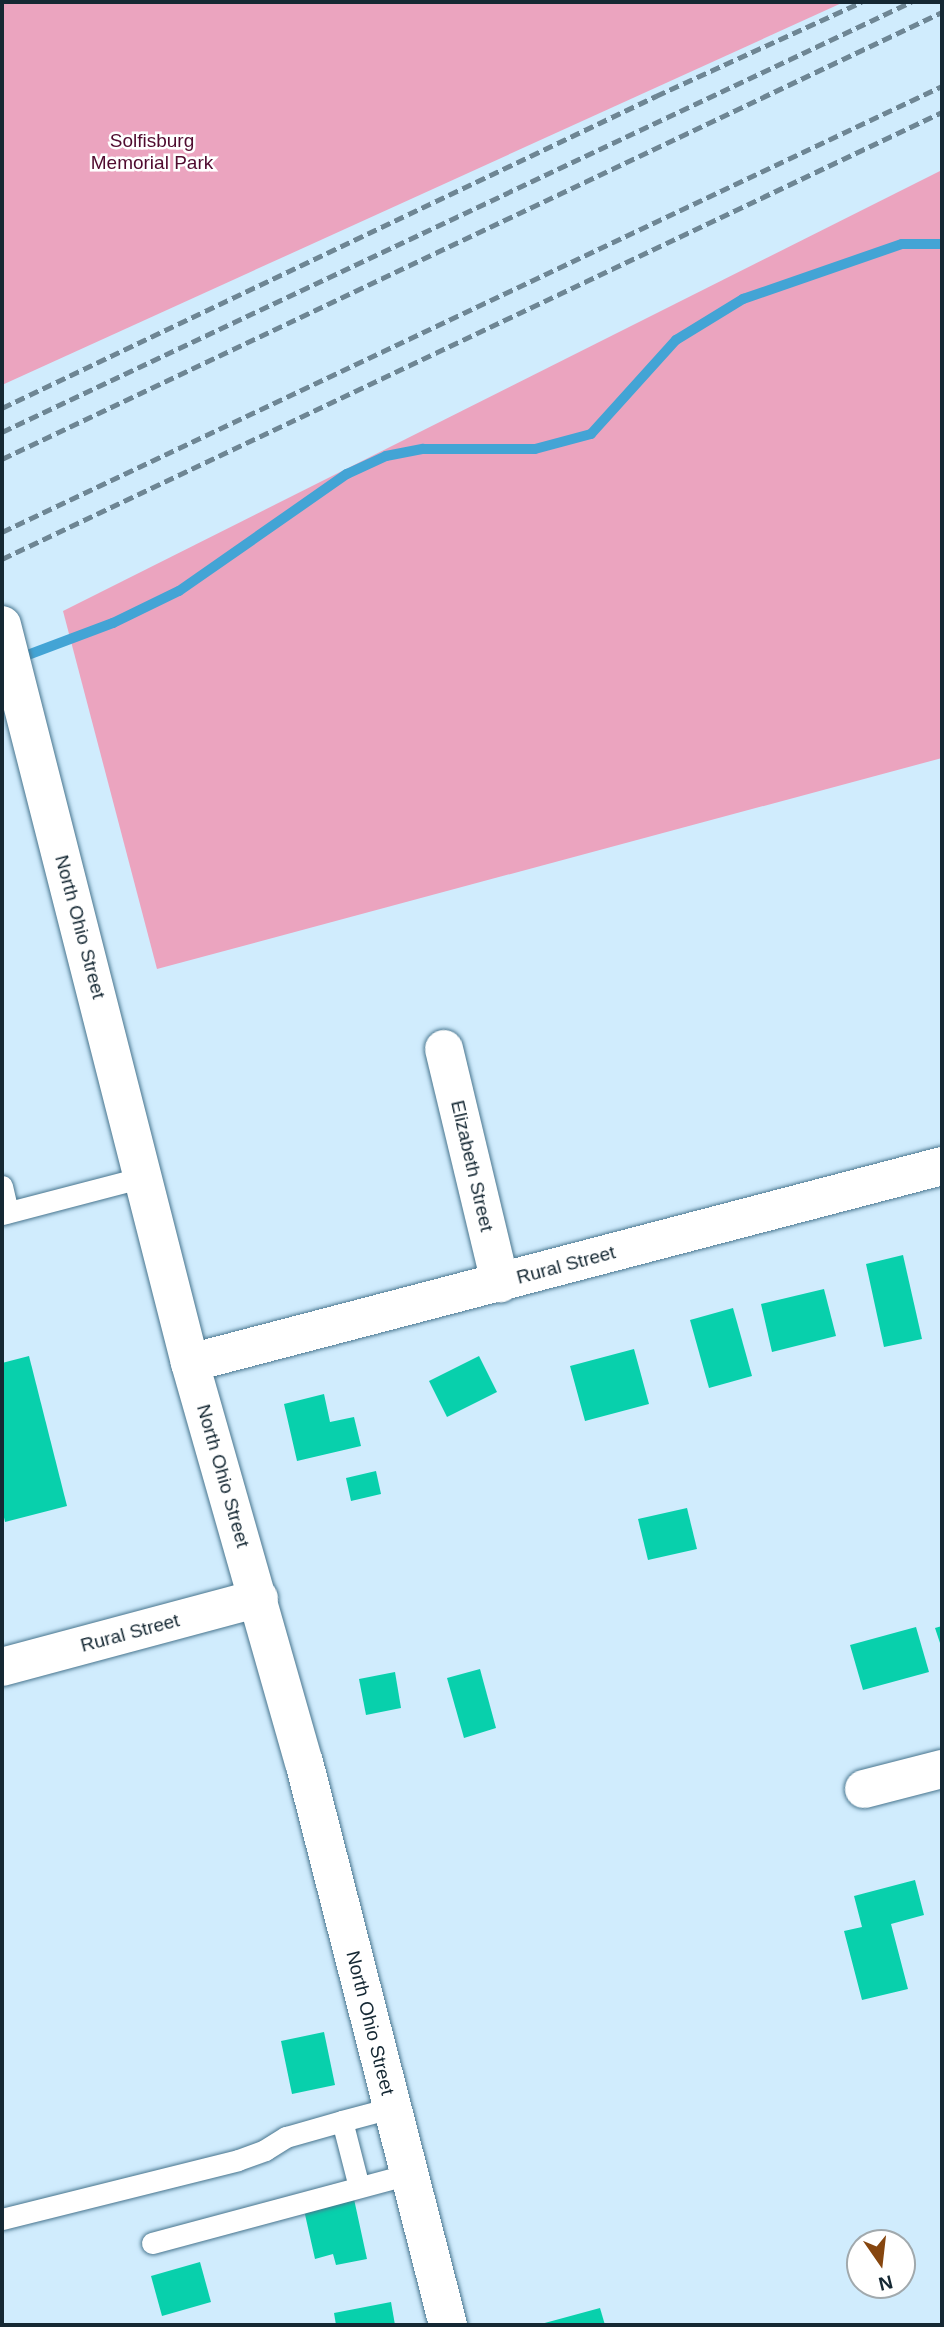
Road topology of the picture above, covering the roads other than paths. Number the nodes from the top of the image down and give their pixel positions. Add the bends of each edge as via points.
1 (2, 625) edge
2 (444, 1049) dead end
3 (942, 1166) edge
4 (144, 1177) junction
5 (2, 1186) edge
6 (5, 1213) edge
7 (500, 1283) junction
8 (190, 1363) junction
9 (259, 1598) junction
10 (2, 1667) edge
11 (942, 1769) edge
12 (864, 1789) dead end
13 (391, 2108) junction
14 (342, 2121) junction
15 (409, 2174) junction
16 (359, 2187) junction
17 (2, 2219) edge
18 (152, 2243) dead end
19 (448, 2325) edge

1 - 4 street, North Ohio Street
2 - 7 street, Elizabeth Street
3 - 7 street, Rural Street
4 - 6 lane
4 - 8 street, North Ohio Street
5 - 6 lane
7 - 8 street, Rural Street
8 - 9 street, North Ohio Street
9 - 10 street, Rural Street
9 - 13 street, North Ohio Street
11 - 12 street
13 - 14 lane
13 - 15 street, North Ohio Street
14 - 16 lane
14 - 17 lane via 286,2137 238,2160
15 - 16 lane
15 - 19 street, North Ohio Street
16 - 18 lane

